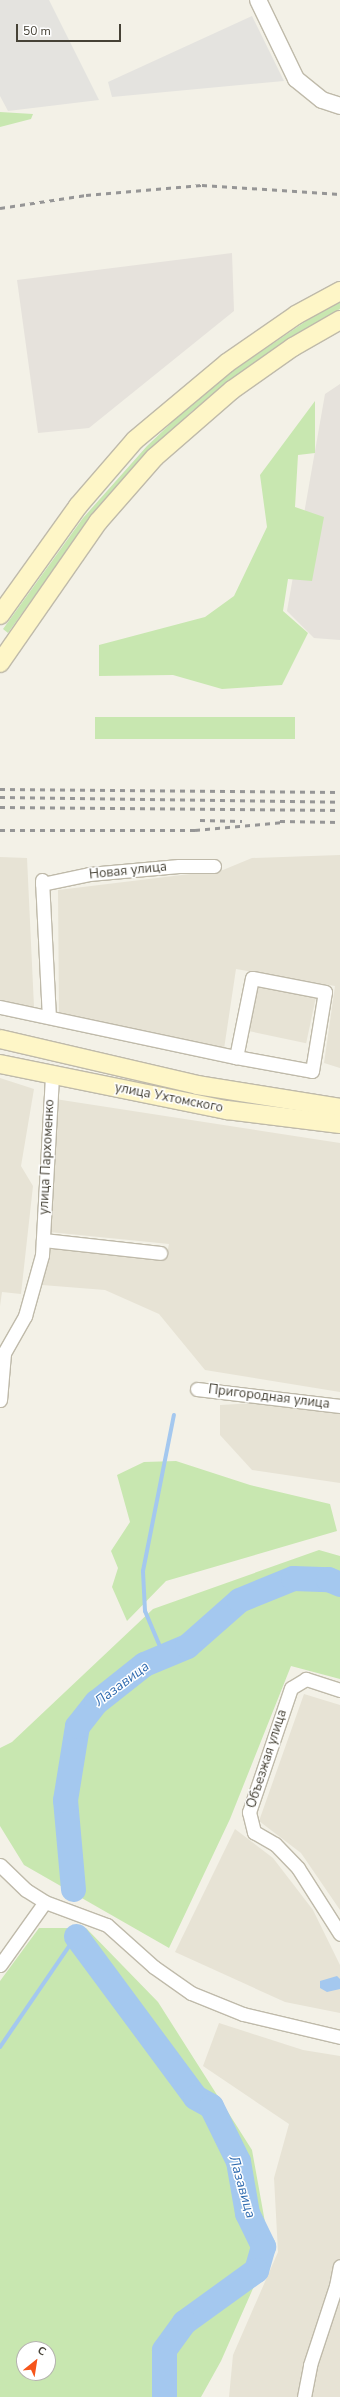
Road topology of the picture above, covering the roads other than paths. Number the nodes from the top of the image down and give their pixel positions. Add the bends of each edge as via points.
1 (258, 0) edge
2 (340, 106) edge
3 (340, 291) edge
4 (340, 320) edge
5 (0, 615) edge
6 (3, 659) edge
7 (214, 866) dead end
8 (0, 1007) edge
9 (50, 1017) junction
10 (0, 1039) edge
11 (236, 1058) junction
12 (0, 1064) edge
13 (52, 1074) junction
14 (340, 1108) edge
15 (340, 1124) edge
16 (43, 1240) junction
17 (160, 1253) dead end
18 (2, 1353) edge
19 (197, 1388) dead end
20 (0, 1400) edge
21 (340, 1406) edge
22 (340, 1690) edge
23 (0, 1865) edge
24 (45, 1902) junction
25 (340, 1934) edge
26 (0, 1965) edge
27 (340, 2037) edge
28 (340, 2266) edge
29 (304, 2397) edge

1 - 2 street via 296,79 322,100
3 - 5 main road via 296,315 244,350 135,440 78,506
4 - 6 main road via 293,347 232,390 155,457 98,522
7 - 9 street, Новая улица via 179,866 89,874 42,882
8 - 9 street
9 - 11 street
10 - 14 main road via 197,1085
11 - 11 street via 252,978 326,992 312,1071
12 - 13 main road, улица Ухтомского
13 - 15 main road, улица Ухтомского via 227,1110
13 - 16 street, улица Пархоменко
16 - 17 street
16 - 18 street, улица Пархоменко via 42,1255 25,1316
18 - 20 street, улица Пархоменко
19 - 21 street, Пригородная улица
22 - 25 street, Объезжая улица via 306,1679 291,1688 249,1812 254,1832 275,1844 298,1868
23 - 24 street via 26,1890
24 - 26 street
24 - 27 street via 108,1925 154,1967 191,1993 243,2014
28 - 29 street via 310,2366

